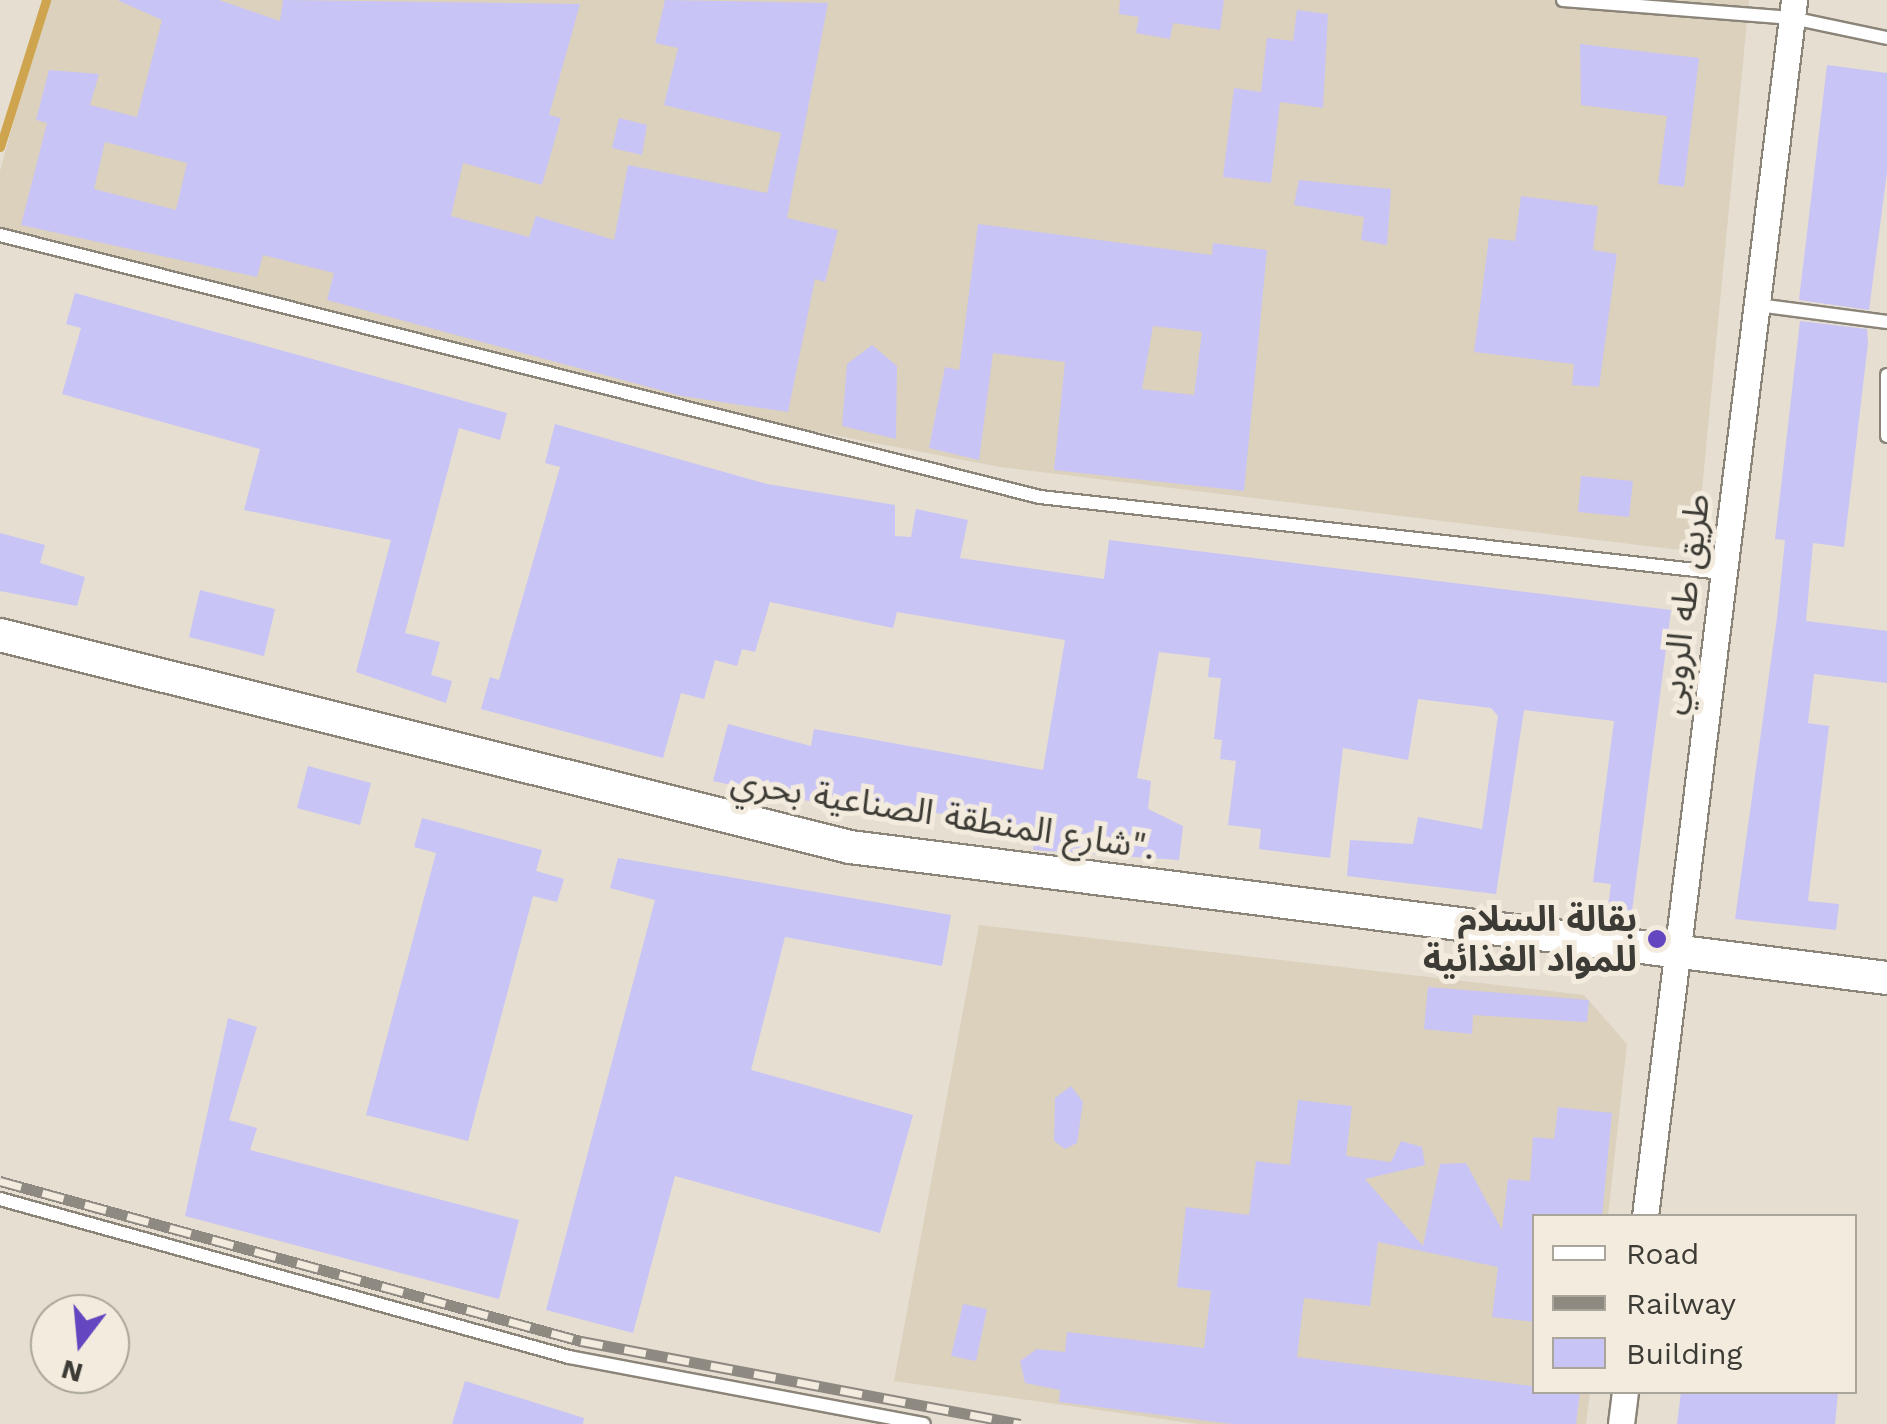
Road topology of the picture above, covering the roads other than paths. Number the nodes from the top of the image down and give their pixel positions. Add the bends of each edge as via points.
1 (1563, 0) edge
2 (1793, 9) edge
3 (1887, 38) edge
4 (3, 235) edge
5 (1758, 305) junction
6 (1887, 322) edge
7 (1887, 374) edge
8 (1887, 436) edge
9 (1722, 573) junction
10 (0, 636) edge
11 (1676, 953) junction
12 (1887, 978) edge
13 (0, 1199) edge
14 (1645, 1214) edge
15 (1624, 1394) edge
16 (924, 1424) edge
17 (1621, 1424) edge

1 - 2 lane
2 - 3 lane
2 - 5 street, طريق طه الروبي
4 - 9 lane via 1040,497
5 - 6 lane
5 - 9 street, طريق طه الروبي
7 - 8 lane
9 - 11 street, طريق طه الروبي
10 - 11 street, شارع المنطقة الصناعية بحري". via 779,834
11 - 12 street, شارع المنطقة الصناعية بحري".
11 - 14 street, طريق طه الروبي
13 - 16 lane via 569,1357
15 - 17 street

